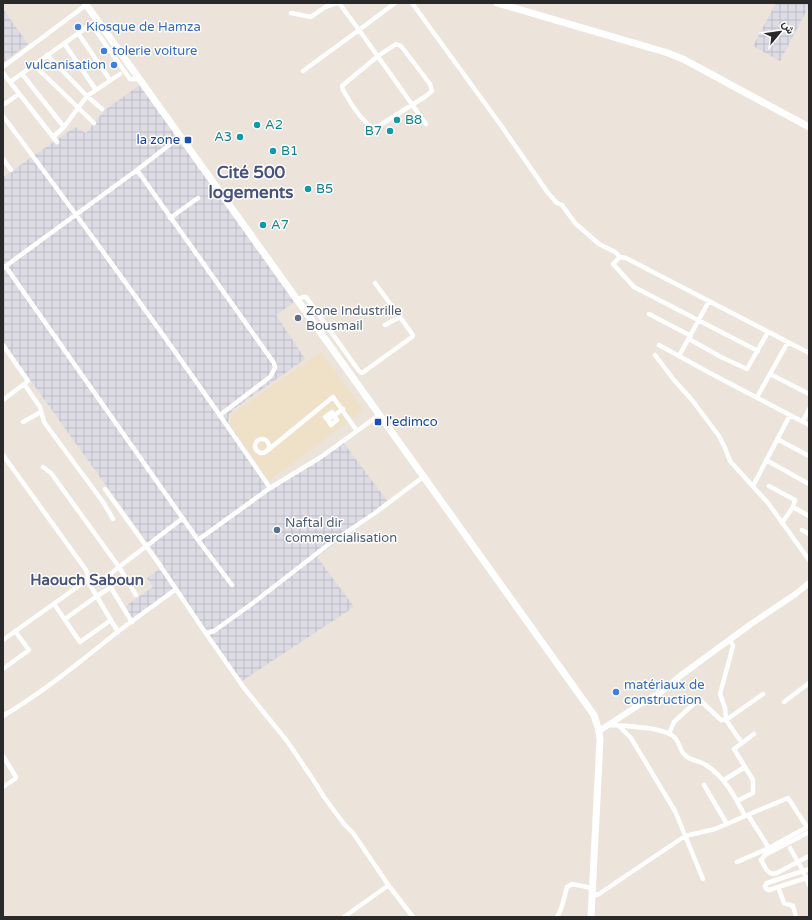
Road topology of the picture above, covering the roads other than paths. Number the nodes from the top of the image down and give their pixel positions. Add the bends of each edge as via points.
1 (338, 3) edge
2 (395, 3) edge
3 (412, 3) edge
4 (497, 3) edge
5 (86, 4) edge
6 (291, 13) dead end
7 (94, 22) junction
8 (359, 30) junction
9 (78, 33) junction
10 (64, 43) junction
11 (47, 55) junction
12 (122, 55) junction
13 (378, 56) junction
14 (116, 60) junction
15 (34, 65) junction
16 (130, 65) junction
17 (3, 67) edge
18 (303, 71) dead end
19 (121, 72) junction
20 (3, 74) edge
21 (22, 74) junction
22 (140, 79) junction
23 (110, 80) junction
24 (10, 82) junction
25 (96, 90) junction
26 (19, 94) junction
27 (87, 96) junction
28 (3, 105) edge
29 (412, 105) junction
30 (78, 108) junction
31 (102, 109) dead end
32 (3, 116) edge
33 (94, 123) dead end
34 (426, 124) dead end
35 (64, 127) junction
36 (809, 127) edge
37 (181, 136) junction
38 (53, 137) junction
39 (57, 142) dead end
40 (3, 159) edge
41 (11, 170) dead end
42 (137, 170) junction
43 (198, 198) dead end
44 (76, 215) junction
45 (170, 218) junction
46 (620, 257) junction
47 (5, 267) edge
48 (375, 283) dead end
49 (297, 300) junction
50 (709, 301) junction
51 (649, 314) dead end
52 (400, 317) junction
53 (699, 320) junction
54 (385, 326) dead end
55 (768, 332) junction
56 (690, 337) junction
57 (788, 342) junction
58 (3, 345) edge
59 (660, 345) dead end
60 (758, 351) junction
61 (809, 353) edge
62 (655, 355) dead end
63 (679, 356) junction
64 (770, 374) junction
65 (24, 384) junction
66 (809, 394) edge
67 (757, 397) junction
68 (3, 400) edge
69 (809, 408) edge
70 (343, 410) junction
71 (41, 412) junction
72 (220, 415) junction
73 (379, 415) junction
74 (790, 415) junction
75 (328, 420) dead end
76 (23, 422) dead end
77 (803, 422) junction
78 (809, 425) edge
79 (357, 431) junction
80 (777, 439) junction
81 (268, 450) dead end
82 (3, 455) edge
83 (809, 456) edge
84 (766, 460) junction
85 (43, 467) dead end
86 (423, 477) junction
87 (809, 484) edge
88 (753, 486) junction
89 (769, 486) dead end
90 (270, 488) junction
91 (105, 489) dead end
92 (793, 507) junction
93 (809, 516) edge
94 (113, 518) dead end
95 (183, 518) junction
96 (782, 523) junction
97 (802, 530) dead end
98 (809, 534) edge
99 (198, 540) junction
100 (146, 546) junction
101 (809, 560) edge
102 (119, 567) junction
103 (87, 580) junction
104 (809, 583) edge
105 (232, 585) dead end
106 (110, 588) junction
107 (176, 589) junction
108 (136, 595) dead end
109 (97, 596) junction
110 (54, 604) junction
111 (65, 620) junction
112 (111, 620) junction
113 (132, 622) junction
114 (15, 631) junction
115 (118, 632) junction
116 (205, 632) junction
117 (3, 640) edge
118 (730, 640) junction
119 (3, 668) edge
120 (809, 683) edge
121 (763, 694) dead end
122 (784, 702) dead end
123 (3, 716) edge
124 (726, 720) junction
125 (609, 725) junction
126 (620, 726) junction
127 (599, 731) junction
128 (669, 734) junction
129 (754, 734) dead end
130 (742, 743) junction
131 (3, 756) edge
132 (745, 767) junction
133 (724, 780) junction
134 (704, 785) dead end
135 (3, 787) edge
136 (738, 801) junction
137 (746, 815) junction
138 (727, 824) junction
139 (808, 828) edge
140 (684, 836) junction
141 (770, 848) junction
142 (790, 848) dead end
143 (809, 856) edge
144 (737, 862) dead end
145 (798, 862) junction
146 (807, 870) edge
147 (703, 878) dead end
148 (808, 878) edge
149 (809, 885) edge
150 (390, 886) junction
151 (778, 887) junction
152 (592, 892) junction
153 (344, 917) edge
154 (413, 917) edge
155 (557, 917) edge
156 (591, 917) edge
157 (796, 917) edge

1 - 6 street via 325,7 311,17
1 - 8 street
2 - 8 street
3 - 46 street via 556,203 562,205 575,223 599,244
4 - 36 main road via 668,53
5 - 7 main road
5 - 17 street
7 - 9 street
7 - 12 main road
7 - 14 street
8 - 13 street
8 - 18 street
9 - 10 street
9 - 23 street
10 - 11 street
10 - 25 street
11 - 15 street
11 - 27 street
12 - 14 street
12 - 16 main road
13 - 29 street
13 - 29 street via 393,45 401,46 430,84 432,91
13 - 29 street via 342,86 355,111 374,129
14 - 19 street
15 - 21 street
15 - 30 street
16 - 19 street
16 - 22 main road
19 - 22 street via 130,79
19 - 23 street
20 - 24 street
21 - 24 street
21 - 35 street
22 - 37 main road
23 - 25 street
24 - 26 street
25 - 27 street
26 - 28 street
26 - 38 street
27 - 30 street
27 - 31 street
29 - 34 street
30 - 33 street
30 - 35 street
32 - 44 street
35 - 38 street
37 - 42 street
37 - 49 main road
38 - 39 street
40 - 41 street
42 - 44 street
42 - 45 street
43 - 45 street
44 - 47 street
44 - 72 street
45 - 72 street via 274,363 275,368 270,377
46 - 50 street via 629,259
46 - 53 street via 613,264 634,287
47 - 95 street
48 - 52 street
49 - 52 street via 306,297 362,373 412,337
49 - 73 main road
50 - 53 street
50 - 55 street
51 - 56 street
52 - 54 street
53 - 56 street
53 - 60 street
55 - 57 street
55 - 60 street
56 - 60 street via 721,357 747,369
56 - 63 street
57 - 61 street
57 - 64 street
58 - 65 street via 28,381
59 - 63 street
62 - 88 street via 719,436 730,461
63 - 67 street
64 - 66 street
64 - 67 street
65 - 68 street
65 - 71 street
67 - 74 street
69 - 77 street
70 - 75 street via 334,416 332,412 325,416
70 - 79 street
70 - 81 street via 333,398
71 - 76 street
71 - 94 street via 44,422
72 - 90 street
73 - 79 street
73 - 86 main road
74 - 77 street
74 - 80 street
77 - 78 street
79 - 90 street via 321,457
80 - 83 street
80 - 84 street
82 - 103 street via 86,570
84 - 87 street
84 - 88 street
85 - 102 street via 51,473
86 - 116 street via 214,631
86 - 127 main road via 594,715
88 - 96 street
89 - 92 street via 795,500
90 - 99 street
91 - 100 street
92 - 93 street
92 - 96 street
95 - 99 street
95 - 100 street
96 - 101 street
97 - 98 street
99 - 105 street
100 - 102 street
100 - 107 street
102 - 106 street via 105,578
102 - 108 street
103 - 109 street
103 - 110 street
104 - 118 street
106 - 109 street
106 - 113 street
107 - 113 street
107 - 116 street
109 - 111 street
109 - 112 street
110 - 111 street
110 - 114 street
111 - 112 street via 80,642
112 - 115 street
113 - 115 street
114 - 117 street
114 - 119 street via 29,650
115 - 123 street via 68,671
116 - 150 street via 244,688 287,741 324,797
118 - 124 street via 733,646 720,694
118 - 125 street via 670,686
120 - 122 street
121 - 124 street
124 - 128 street via 721,720 699,699 674,722
124 - 130 street
125 - 126 street
125 - 127 street
126 - 128 street
126 - 140 street via 631,738 675,811
127 - 152 main road
128 - 133 street via 676,739 683,754 705,764
129 - 130 street
130 - 132 street via 734,749
131 - 135 street via 16,777
132 - 133 street
132 - 136 street via 752,780 753,793
133 - 136 street
134 - 138 street
136 - 137 street
137 - 138 street
137 - 139 street via 788,798
137 - 141 street
138 - 140 street
139 - 141 street
139 - 145 street via 761,860 772,875
140 - 147 street
140 - 152 street via 599,894
141 - 144 street
142 - 145 street
143 - 145 street
145 - 146 street
146 - 148 street
146 - 151 street via 767,883 765,886 769,890
148 - 149 street
148 - 151 street
150 - 153 street
150 - 154 street
151 - 157 street via 784,903 793,906
152 - 155 street via 572,884 567,886 563,905
152 - 156 main road

